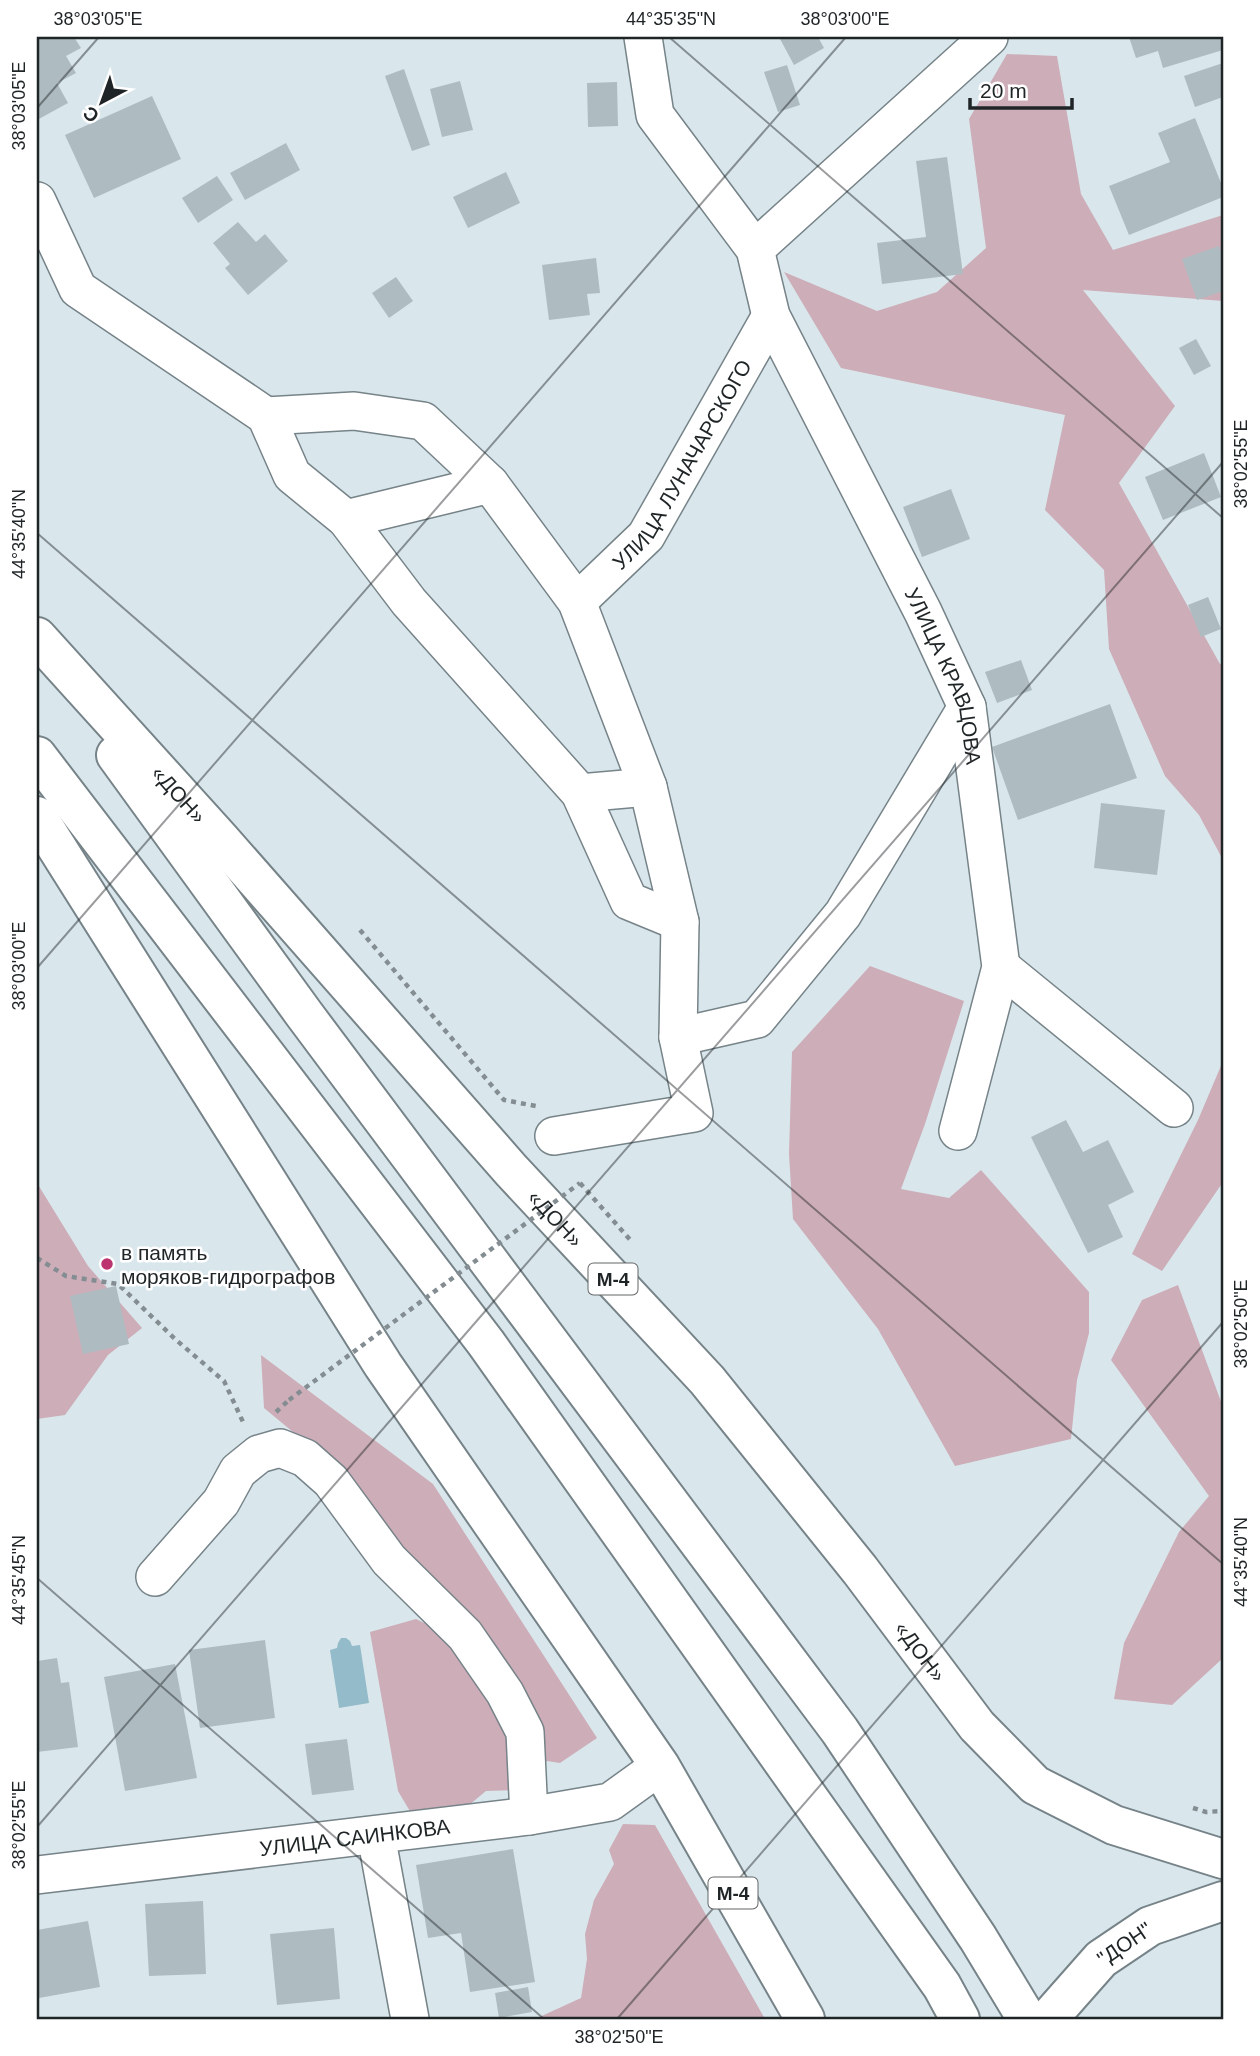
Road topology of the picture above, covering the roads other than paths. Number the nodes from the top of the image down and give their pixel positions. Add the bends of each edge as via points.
1 (643, 37) edge
2 (989, 37) edge
3 (37, 201) edge
4 (755, 249) junction
5 (771, 316) junction
6 (266, 416) junction
7 (490, 484) junction
8 (346, 519) junction
9 (577, 602) junction
10 (37, 637) edge
11 (37, 647) edge
12 (967, 707) junction
13 (37, 756) edge
14 (648, 787) junction
15 (580, 793) junction
16 (37, 816) edge
17 (680, 922) junction
18 (1001, 967) junction
19 (678, 1037) junction
20 (1174, 1108) dead end
21 (547, 1121) road end
22 (957, 1131) dead end
23 (155, 1577) dead end
24 (660, 1766) junction
25 (529, 1816) junction
26 (376, 1835) junction
27 (1223, 1859) edge
28 (37, 1875) edge
29 (1223, 1901) edge
30 (410, 2019) edge
31 (805, 2019) edge
32 (960, 2019) edge
33 (1027, 2019) edge
34 (1048, 2019) edge

1 - 4 street via 655,116
2 - 4 street
3 - 6 street via 78,289
4 - 5 street, УЛИЦА КРАВЦОВА
5 - 9 street, УЛИЦА ЛУНАЧАРСКОГО via 646,536
5 - 12 street, УЛИЦА КРАВЦОВА
6 - 7 street via 354,411 423,421
6 - 8 street via 292,475
7 - 8 street
7 - 9 street
8 - 15 street via 409,602
9 - 14 street
10 - 27 highway, «ДОН» / М-4 via 511,1170 708,1380 977,1726 1035,1786 1114,1825
11 - 33 highway via 304,1014 840,1731
12 - 18 street, УЛИЦА КРАВЦОВА
12 - 19 street via 843,914 757,1019
13 - 32 highway via 486,1343 942,1986
14 - 15 street
14 - 17 street
15 - 17 street via 629,901
16 - 24 highway, М-4 via 383,1365
17 - 19 street
18 - 20 street
18 - 22 street, УЛИЦА КРАВЦОВА
19 - 21 street via 694,1113
23 - 25 street via 221,1502 239,1471 259,1454 280,1448 305,1458 331,1481 389,1560 465,1635 505,1693 524,1732
24 - 25 street, УЛИЦА САИНКОВА via 610,1801
24 - 31 highway, М-4
25 - 26 street, УЛИЦА САИНКОВА
26 - 28 street, УЛИЦА САИНКОВА
26 - 30 street
29 - 34 highway, "ДОН" via 1150,1926 1101,1959

